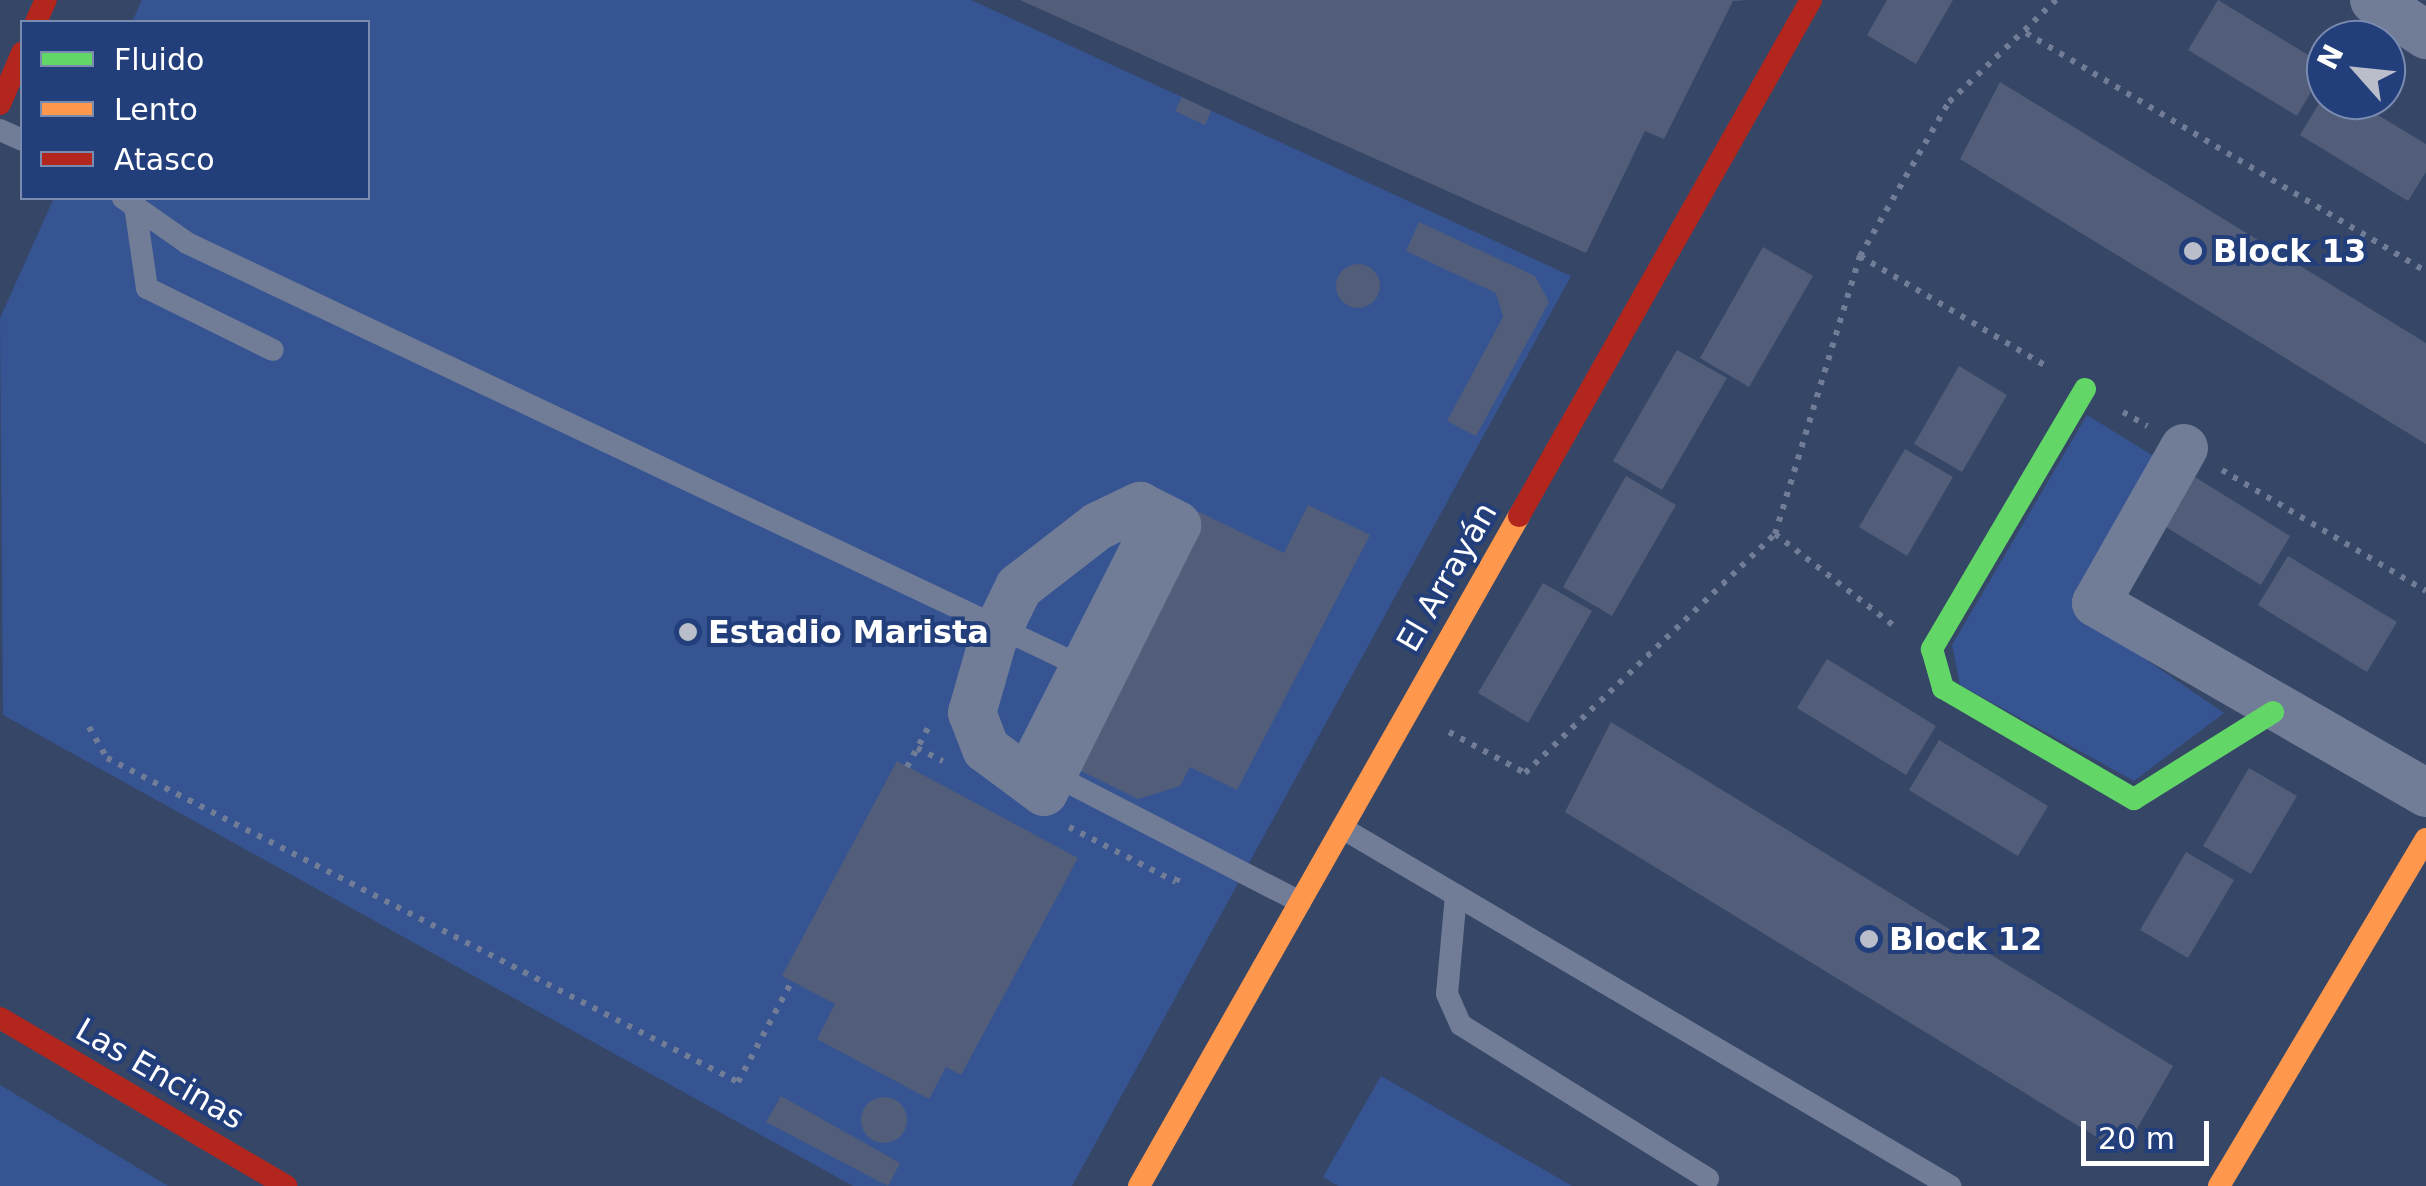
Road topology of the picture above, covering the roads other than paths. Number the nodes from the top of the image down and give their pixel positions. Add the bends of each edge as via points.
1 (1811, 0) edge
2 (2374, 0) edge
3 (2426, 35) edge
4 (20, 58) edge
5 (0, 104) edge
6 (129, 202) edge
7 (273, 350) dead end
8 (2085, 389) dead end
9 (2184, 448) dead end
10 (1149, 510) junction
11 (1000, 628) junction
12 (1070, 661) junction
13 (2273, 712) junction
14 (1053, 775) junction
15 (2426, 794) edge
16 (1342, 828) junction
17 (2421, 859) edge
18 (1456, 895) junction
19 (1300, 902) junction
20 (0, 1018) edge
21 (1708, 1179) dead end
22 (2231, 1182) edge
23 (286, 1186) edge
24 (1139, 1186) edge
25 (1950, 1186) edge

1 - 16 street, El Arrayán
2 - 3 street
4 - 5 street
6 - 7 lane via 147,288
6 - 11 lane via 187,243
8 - 13 street via 1932,649 1943,688 2134,799
9 - 13 street via 2096,603
10 - 11 street via 1126,512 1060,552 1020,586
10 - 12 lane
10 - 14 street via 1177,525
11 - 12 lane
11 - 14 street via 972,713 986,749 1017,777 1044,792
12 - 14 lane via 1022,759
13 - 15 street
14 - 19 lane
16 - 18 lane
16 - 19 street, El Arrayán
17 - 22 street
18 - 21 lane via 1447,994 1462,1025
18 - 25 lane
19 - 24 street, El Arrayán
20 - 23 street, Las Encinas

